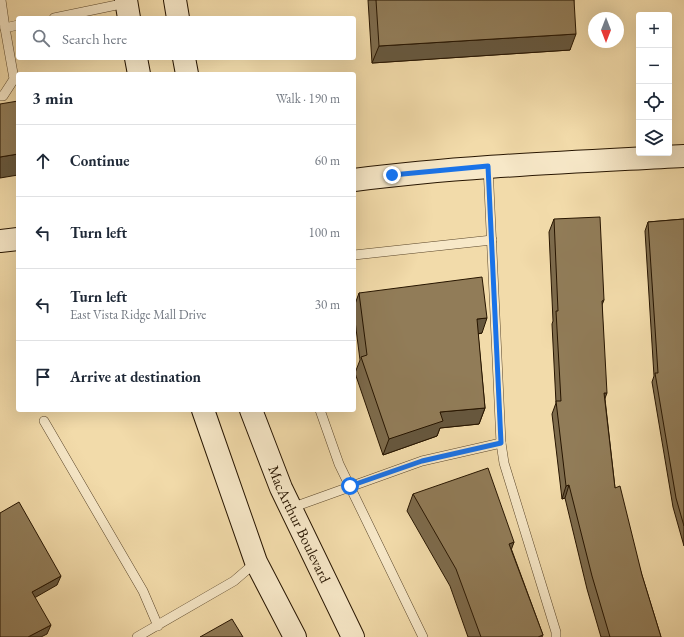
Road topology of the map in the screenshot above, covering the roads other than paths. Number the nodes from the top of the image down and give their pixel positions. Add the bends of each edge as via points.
1 (1, 0) edge
2 (175, 0) edge
3 (127, 7) edge
4 (67, 16) edge
5 (178, 16) edge
6 (16, 25) edge
7 (5, 28) junction
8 (136, 60) edge
9 (184, 60) edge
10 (139, 72) edge
11 (187, 72) edge
12 (0, 96) edge
13 (643, 156) edge
14 (672, 156) edge
15 (684, 156) edge
16 (488, 166) junction
17 (356, 180) edge
18 (16, 239) edge
19 (492, 240) junction
20 (0, 241) edge
21 (356, 255) edge
22 (204, 412) edge
23 (251, 412) edge
24 (321, 412) edge
25 (44, 420) dead end
26 (501, 443) junction
27 (350, 486) junction
28 (290, 508) junction
29 (256, 562) junction
30 (158, 626) junction
31 (137, 637) edge
32 (295, 637) edge
33 (353, 637) edge
34 (423, 637) edge
35 (556, 637) edge

1 - 7 lane
2 - 5 main road
3 - 4 lane
6 - 7 lane
7 - 12 lane via 14,79 3,96
8 - 10 main road
9 - 11 main road
13 - 16 main road
14 - 15 main road
16 - 17 main road
16 - 19 lane
18 - 20 main road
19 - 21 lane
19 - 26 lane
22 - 29 main road
23 - 28 main road, MacArthur Boulevard
24 - 27 lane
25 - 30 lane via 143,591
26 - 27 lane via 422,461
26 - 35 lane via 504,463
27 - 28 lane
27 - 34 lane
28 - 33 main road, MacArthur Boulevard
29 - 30 lane via 234,580
29 - 32 main road
30 - 31 lane

